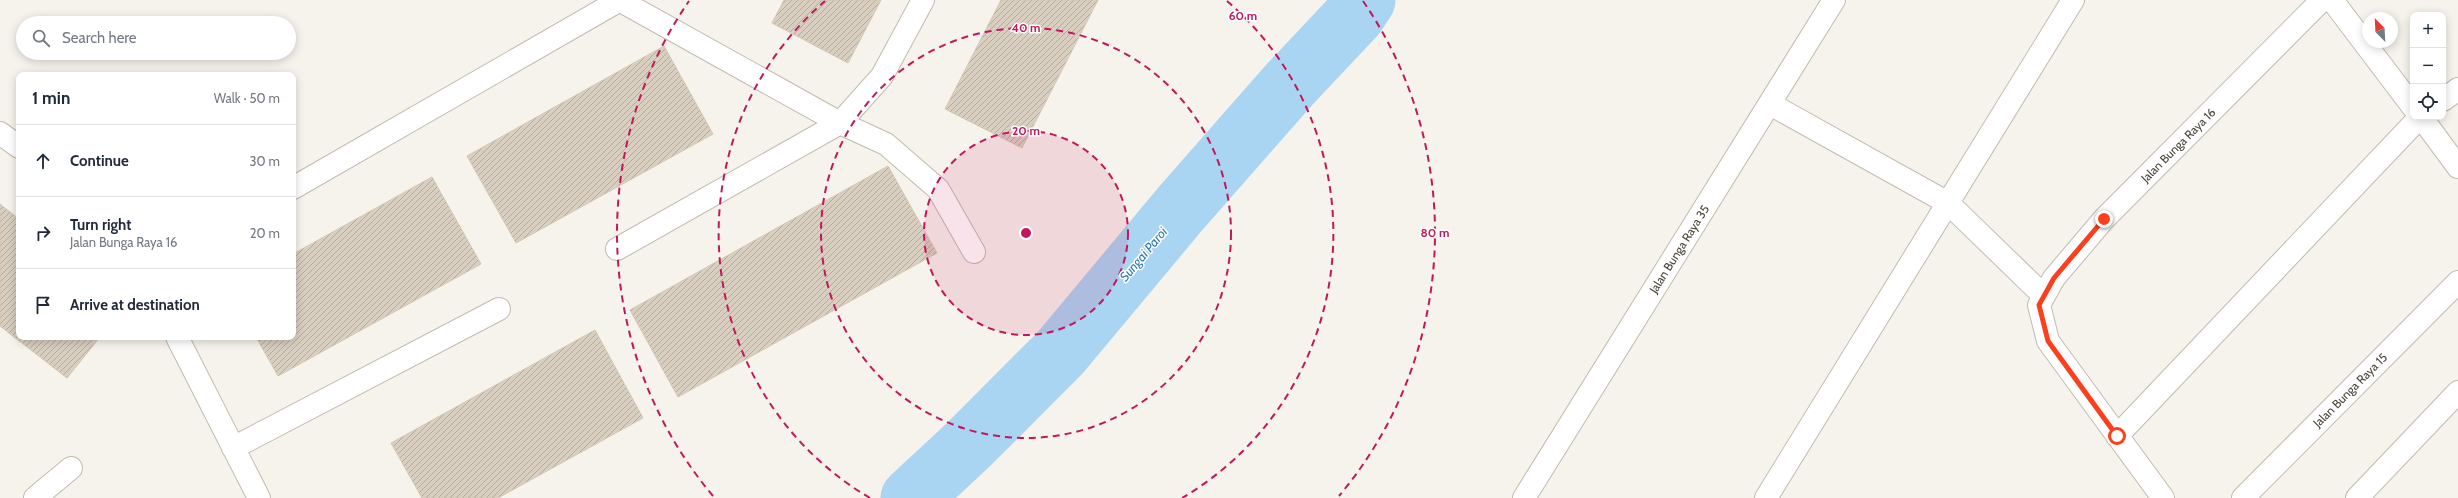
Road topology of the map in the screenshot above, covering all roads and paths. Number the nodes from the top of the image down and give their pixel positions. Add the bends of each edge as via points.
1 (619, 0) edge
2 (923, 0) edge
3 (1834, 0) edge
4 (2073, 0) edge
5 (2322, 0) edge
6 (2332, 0) edge
7 (2458, 89) edge
8 (2446, 98) edge
9 (2410, 103) edge
10 (1770, 104) junction
11 (2417, 120) edge
12 (2422, 120) edge
13 (840, 123) junction
14 (0, 132) edge
15 (16, 145) edge
16 (2458, 167) edge
17 (296, 186) edge
18 (1948, 203) junction
19 (617, 249) dead end
20 (974, 252) dead end
21 (2458, 282) edge
22 (2044, 296) junction
23 (500, 309) dead end
24 (179, 340) edge
25 (2458, 392) edge
26 (2117, 436) junction
27 (233, 448) junction
28 (71, 468) dead end
29 (35, 498) edge
30 (259, 498) edge
31 (1524, 498) edge
32 (1766, 498) edge
33 (2163, 498) edge
34 (2243, 498) edge
35 (2357, 498) edge

1 - 13 street
1 - 17 street
2 - 13 street via 882,76
3 - 10 street, Jalan Bunga Raya 35
4 - 18 street
5 - 22 street, Jalan Bunga Raya 16 via 2104,219 2054,278
6 - 9 street
7 - 8 street
10 - 18 street
10 - 31 street, Jalan Bunga Raya 35
11 - 26 street
12 - 16 street
13 - 19 street
13 - 20 street via 886,144 938,189
14 - 15 street
18 - 22 street
18 - 32 street
21 - 34 street, Jalan Bunga Raya 15
22 - 26 street via 2039,305 2048,341
23 - 27 street
24 - 27 street
25 - 35 street
26 - 33 street
27 - 30 street
28 - 29 street

